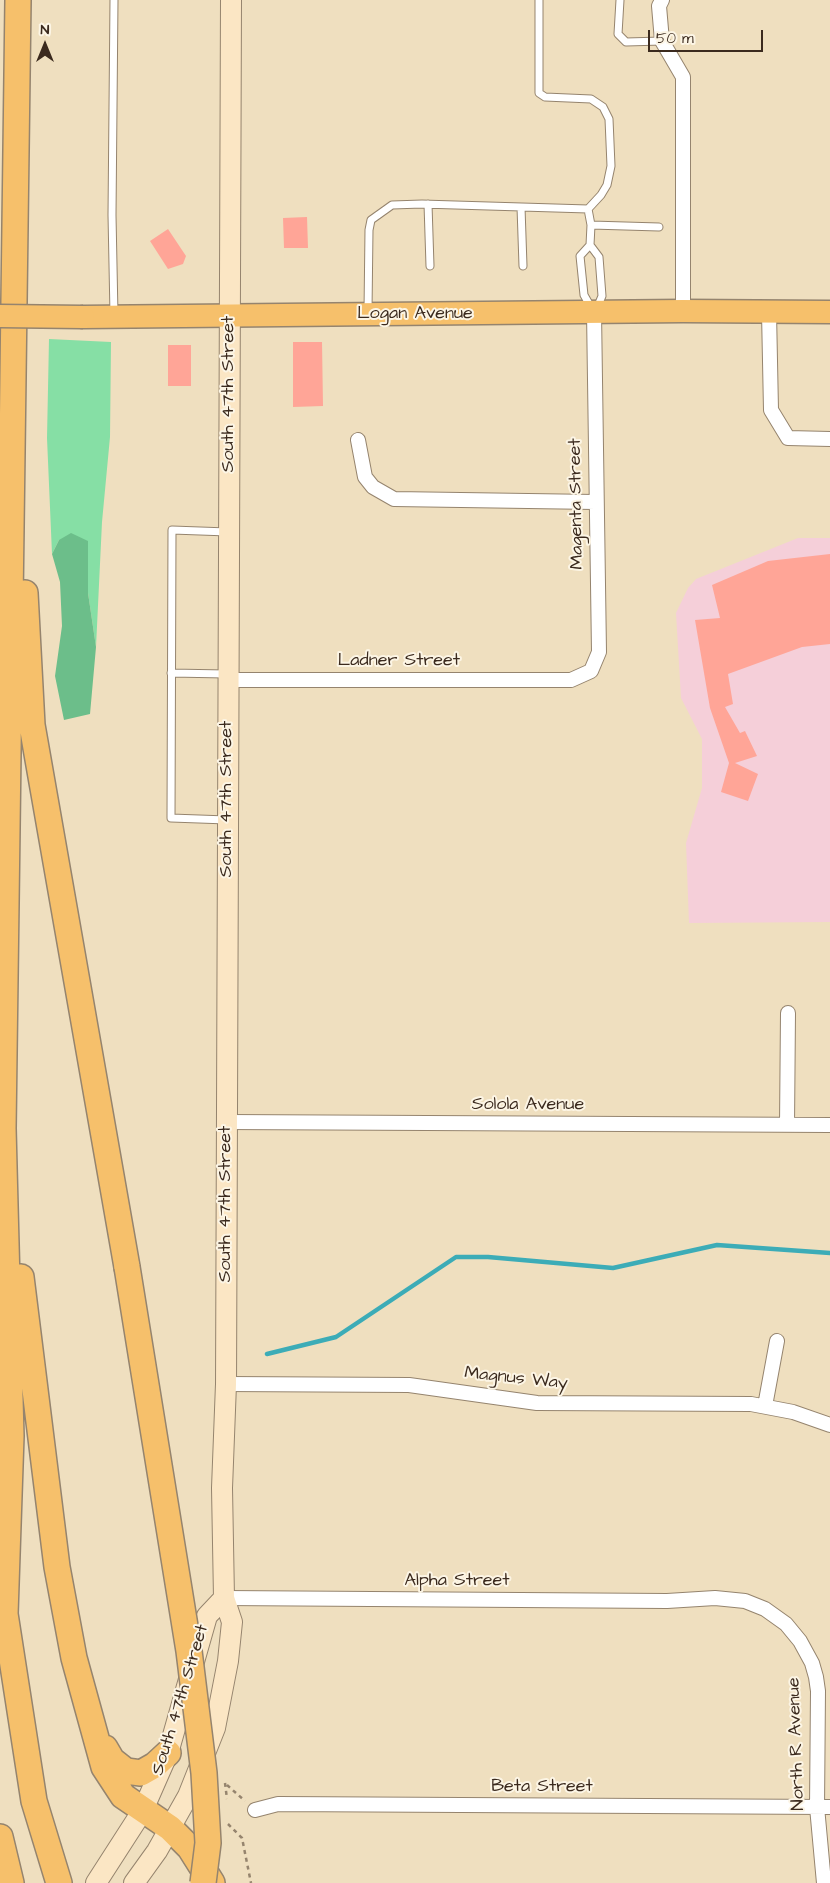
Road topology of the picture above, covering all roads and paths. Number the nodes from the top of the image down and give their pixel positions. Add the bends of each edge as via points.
1 (18, 0) edge
2 (114, 0) edge
3 (231, 0) edge
4 (539, 0) edge
5 (620, 0) edge
6 (662, 0) edge
7 (662, 41) junction
8 (428, 204) junction
9 (520, 207) junction
10 (588, 209) junction
11 (591, 225) junction
12 (658, 227) dead end
13 (590, 245) junction
14 (430, 266) dead end
15 (523, 266) dead end
16 (682, 311) junction
17 (594, 312) junction
18 (769, 312) junction
19 (830, 312) edge
20 (368, 314) junction
21 (0, 316) edge
22 (229, 316) junction
23 (114, 317) junction
24 (13, 348) junction
25 (830, 439) edge
26 (358, 440) dead end
27 (595, 502) junction
28 (228, 532) junction
29 (171, 673) junction
30 (227, 677) junction
31 (571, 680) joint
32 (227, 820) junction
33 (788, 1013) dead end
34 (226, 1122) junction
35 (787, 1125) junction
36 (830, 1125) edge
37 (3, 1128) junction
38 (777, 1341) dead end
39 (226, 1384) junction
40 (765, 1406) junction
41 (830, 1424) edge
42 (224, 1598) junction
43 (690, 1598) joint
44 (92, 1726) junction
45 (168, 1753) junction
46 (223, 1781) dead end
47 (227, 1785) junction
48 (224, 1806) dead end
49 (824, 1807) edge
50 (143, 1810) junction
51 (256, 1810) joint
52 (224, 1816) dead end
53 (170, 1828) junction
54 (0, 1837) edge
55 (56, 1876) edge
56 (11, 1883) edge
57 (96, 1883) edge
58 (134, 1883) edge
59 (203, 1883) edge
60 (212, 1883) edge
61 (250, 1883) edge
62 (824, 1883) edge

1 - 24 highway
2 - 23 lane
3 - 22 main road, South 47th Street
4 - 10 lane via 539,93 545,98 591,99 603,107 609,119 611,166 607,184
5 - 7 lane via 618,34 626,42
6 - 7 street via 659,6
7 - 16 street via 682,77
8 - 9 lane
8 - 14 lane
8 - 20 lane via 392,205 371,220 368,230
9 - 10 lane
9 - 15 lane
10 - 11 lane
11 - 12 lane
11 - 13 lane
13 - 17 lane via 599,257 602,296
13 - 17 lane via 580,256 584,295
16 - 17 main road, Logan Avenue
16 - 18 main road, Logan Avenue
17 - 20 main road, Logan Avenue
17 - 27 street, Magenta Street
18 - 19 main road, Logan Avenue
18 - 25 street via 771,410 788,438
20 - 22 main road, Logan Avenue
21 - 23 main road, Logan Avenue, bridge
22 - 23 main road, Logan Avenue
22 - 28 main road, South 47th Street
24 - 37 highway
24 - 59 highway, bridge via 32,725 127,1267 189,1651 204,1773 208,1843
26 - 27 street via 365,477 374,487 394,499
27 - 31 street, Magenta Street via 599,652 591,671
28 - 29 lane via 172,530
28 - 30 main road, South 47th Street
29 - 30 lane
29 - 32 lane via 171,818
30 - 31 street, Ladner Street
30 - 32 main road, South 47th Street
32 - 34 main road, South 47th Street
33 - 35 street
34 - 35 street, Solola Avenue
34 - 39 main road, South 47th Street
35 - 36 street, Solola Avenue
37 - 44 highway via 57,1567 74,1658
37 - 55 highway via 12,1436 5,1614 34,1801
38 - 40 street
39 - 40 street, Magnus Way via 409,1385 537,1403
39 - 42 main road, South 47th Street via 222,1488
40 - 41 street, Magnus Way
42 - 43 street, Alpha Street
42 - 45 main road, South 47th Street via 206,1616
42 - 53 main road, South 47th Street via 232,1622 215,1728 188,1796
43 - 49 street, North R Avenue via 754,1604 786,1624 806,1650 818,1691
44 - 45 highway via 112,1760 126,1771 141,1773
44 - 50 highway via 104,1767 124,1796
45 - 50 main road, South 47th Street
46 - 47 path
47 - 48 path via 228,1796
47 - 51 path
49 - 51 street, Beta Street via 278,1804
49 - 62 street, North R Avenue
50 - 53 highway
50 - 57 main road, South 47th Street
52 - 61 path via 242,1838
53 - 58 main road, South 47th Street
53 - 60 highway via 190,1848
54 - 56 highway

